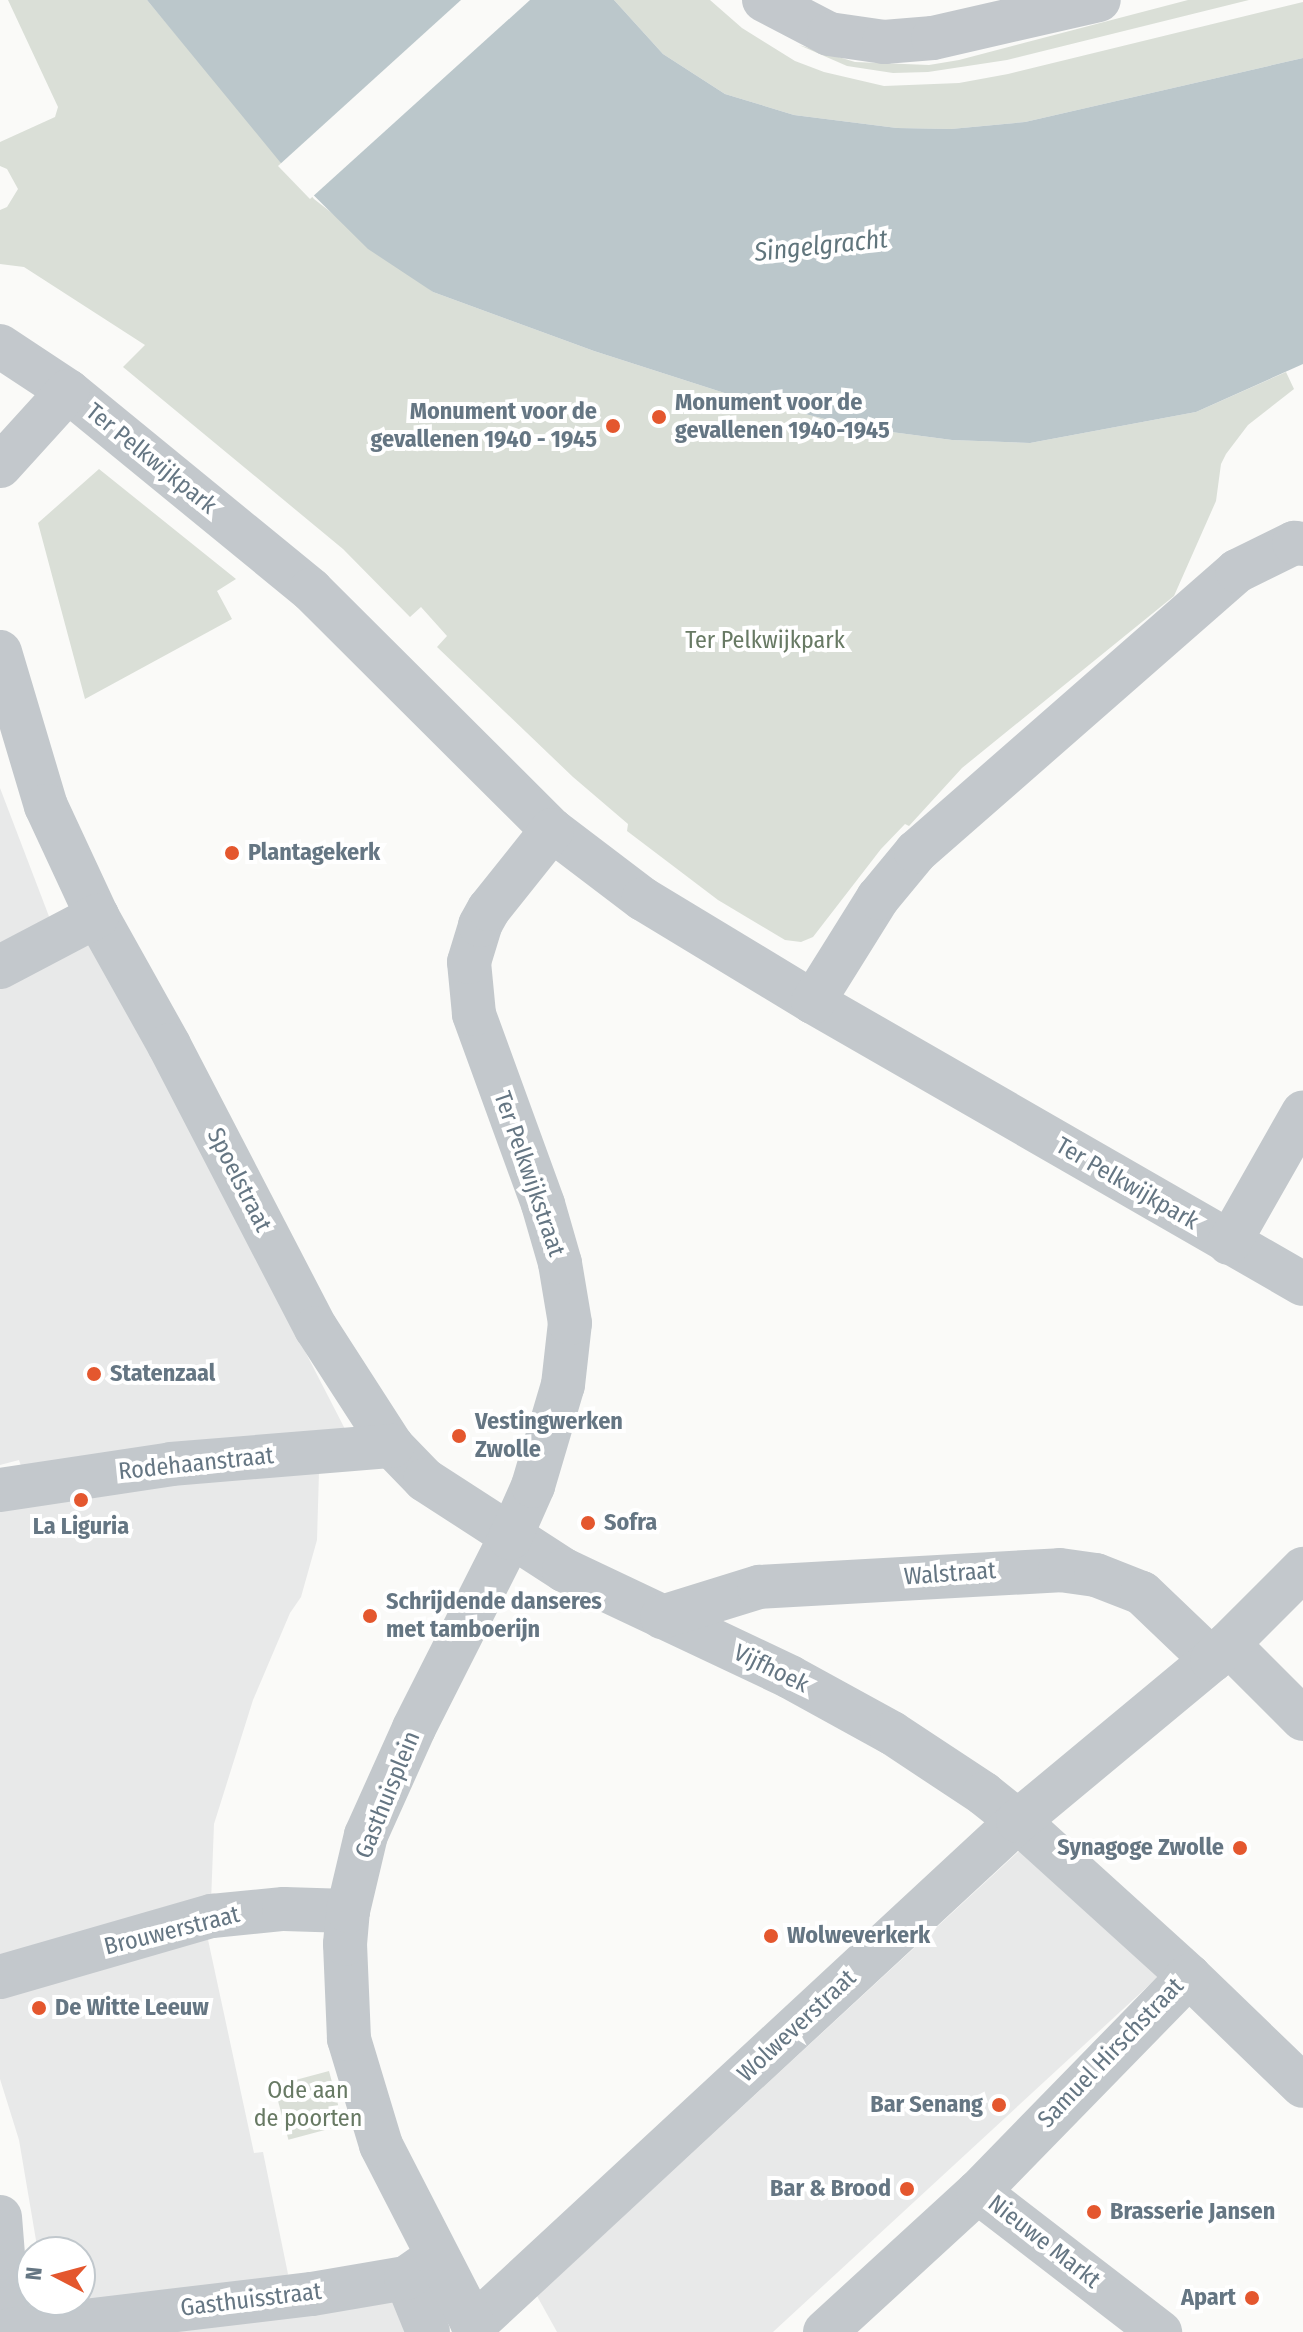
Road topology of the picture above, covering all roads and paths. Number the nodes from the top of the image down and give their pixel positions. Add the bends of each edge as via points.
1 (764, 0) edge
2 (978, 0) edge
3 (1099, 0) edge
4 (933, 38) junction
5 (0, 346) edge
6 (68, 391) junction
7 (0, 466) edge
8 (1303, 544) edge
9 (0, 652) edge
10 (552, 830) junction
11 (97, 916) junction
12 (0, 967) edge
13 (813, 1002) junction
14 (1303, 1113) edge
15 (1229, 1243) junction
16 (1303, 1284) edge
17 (392, 1446) junction
18 (0, 1490) edge
19 (510, 1538) junction
20 (1303, 1569) edge
21 (662, 1617) junction
22 (1220, 1652) junction
23 (1303, 1719) edge
24 (1018, 1821) junction
25 (348, 1911) junction
26 (1189, 1976) junction
27 (0, 1977) edge
28 (1303, 2086) edge
29 (978, 2192) junction
30 (0, 2217) edge
31 (422, 2267) junction
32 (475, 2329) edge
33 (9, 2331) edge
34 (428, 2332) edge
35 (825, 2332) edge
36 (1160, 2332) edge

1 - 4 street via 829,34 884,42
2 - 4 street
3 - 4 street
5 - 6 street, Ter Pelkwijkpark
6 - 7 street
6 - 10 street, Ter Pelkwijkpark via 311,590
8 - 13 street via 1294,543 1237,571 916,852 878,898
9 - 11 street, Spoelstraat via 46,806
10 - 13 street, Ter Pelkwijkpark via 643,899
10 - 19 street, Ter Pelkwijkstraat via 489,909 469,962 474,1014 543,1204 570,1323 563,1385 533,1486
11 - 12 street
11 - 17 street, Spoelstraat via 316,1328
13 - 15 street, Ter Pelkwijkpark
14 - 15 street
15 - 16 street, Ter Pelkwijkpark
17 - 18 street, Rodehaanstraat via 171,1464
17 - 19 street, Spoelstraat via 425,1480
19 - 21 street, Vijfhoek
19 - 25 street, Gasthuisplein via 366,1835
20 - 22 street, Wolweverstraat
21 - 22 street, Walstraat via 759,1587 1060,1570 1096,1575 1142,1593
21 - 24 street, Vijfhoek via 790,1677 892,1733
22 - 23 street, Walstraat
22 - 24 street, Wolweverstraat
24 - 26 street, Samuel Hirschstraat
24 - 32 street, Wolweverstraat
25 - 27 street, Brouwerstraat via 284,1909 212,1916
25 - 31 street, Gasthuisplein via 349,2039
26 - 28 street
26 - 29 street, Samuel Hirschstraat
29 - 35 street, Nieuwe Markt
29 - 36 street, Nieuwe Markt
30 - 33 street
31 - 32 street, Gasthuisplein
31 - 33 street, Gasthuisstraat via 312,2294
31 - 34 street

